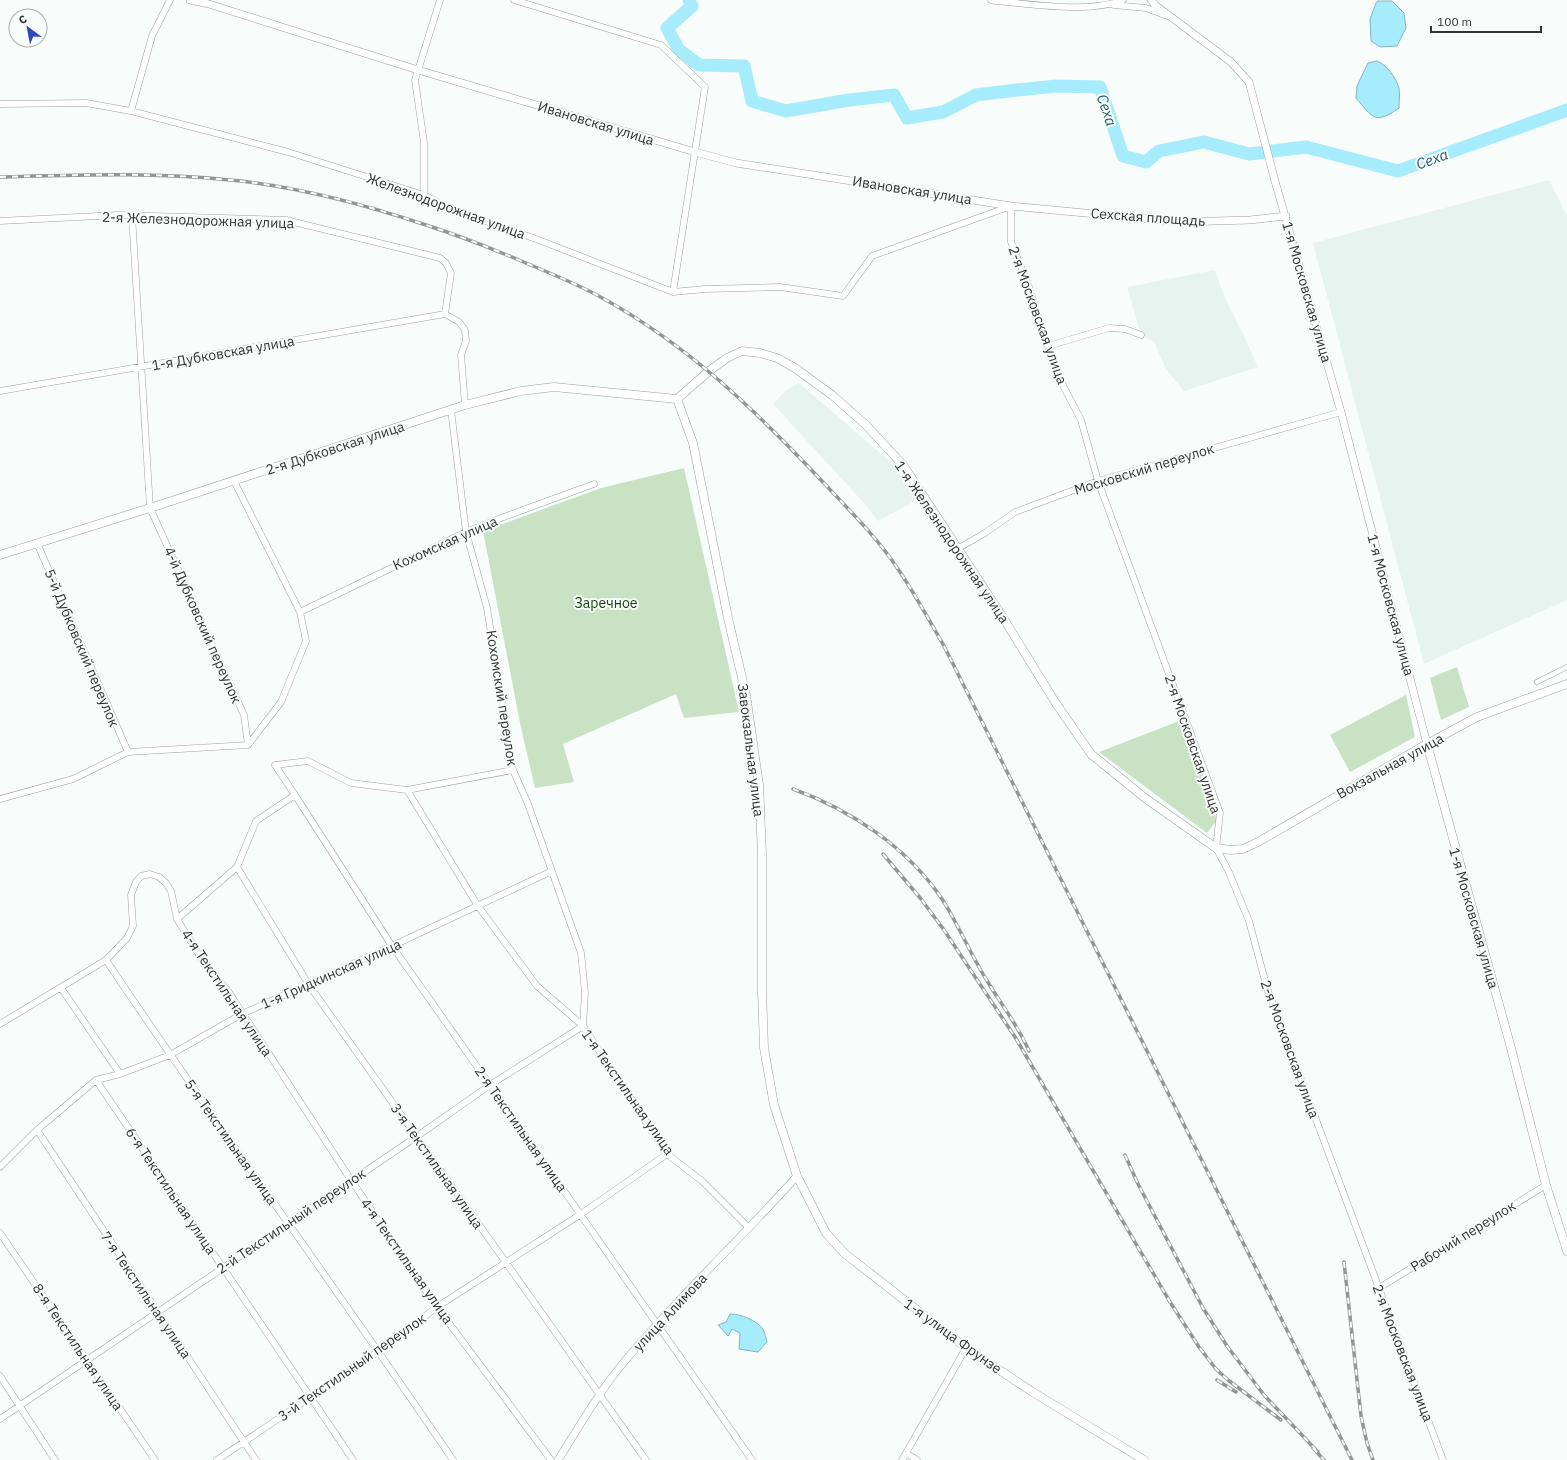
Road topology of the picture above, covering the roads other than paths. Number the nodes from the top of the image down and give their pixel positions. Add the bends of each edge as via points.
1 (170, 0) edge
2 (190, 0) edge
3 (440, 0) edge
4 (514, 0) edge
5 (994, 0) edge
6 (1123, 0) edge
7 (1151, 0) edge
8 (1112, 4) junction
9 (1171, 17) junction
10 (418, 70) junction
11 (0, 104) edge
12 (131, 111) junction
13 (694, 152) junction
14 (424, 195) junction
15 (1011, 206) junction
16 (132, 216) junction
17 (1286, 216) junction
18 (0, 221) edge
19 (673, 292) junction
20 (445, 314) junction
21 (1141, 335) dead end
22 (1048, 346) junction
23 (142, 367) junction
24 (0, 391) edge
25 (677, 399) junction
26 (465, 405) junction
27 (451, 410) junction
28 (1341, 412) junction
29 (234, 481) junction
30 (1098, 482) junction
31 (594, 484) dead end
32 (150, 508) junction
33 (466, 532) junction
34 (37, 543) junction
35 (958, 549) junction
36 (0, 554) edge
37 (300, 612) junction
38 (1567, 667) edge
39 (1537, 682) dead end
40 (1567, 684) edge
41 (1427, 744) junction
42 (248, 745) junction
43 (128, 752) junction
44 (513, 770) junction
45 (407, 790) junction
46 (295, 795) junction
47 (0, 799) edge
48 (1216, 848) junction
49 (237, 867) junction
50 (552, 871) junction
51 (478, 906) junction
52 (177, 919) junction
53 (392, 946) junction
54 (106, 960) junction
55 (309, 985) junction
56 (61, 988) junction
57 (242, 1014) junction
58 (0, 1024) edge
59 (583, 1026) junction
60 (170, 1055) junction
61 (120, 1074) junction
62 (96, 1080) junction
63 (490, 1085) junction
64 (37, 1130) junction
65 (416, 1137) junction
66 (668, 1154) junction
67 (0, 1167) edge
68 (798, 1176) junction
69 (351, 1180) junction
70 (1546, 1185) junction
71 (580, 1214) junction
72 (288, 1223) junction
73 (749, 1228) junction
74 (0, 1233) edge
75 (1567, 1251) edge
76 (506, 1263) junction
77 (222, 1267) junction
78 (1379, 1288) junction
79 (437, 1307) junction
80 (157, 1312) junction
81 (657, 1325) junction
82 (966, 1348) junction
83 (380, 1351) junction
84 (87, 1360) junction
85 (0, 1376) edge
86 (310, 1397) junction
87 (600, 1397) junction
88 (19, 1407) junction
89 (0, 1419) edge
90 (244, 1442) junction
91 (906, 1453) junction
92 (1132, 1457) edge
93 (55, 1460) edge
94 (155, 1460) edge
95 (217, 1460) edge
96 (256, 1460) edge
97 (353, 1460) edge
98 (453, 1460) edge
99 (551, 1460) edge
100 (558, 1460) edge
101 (646, 1460) edge
102 (752, 1460) edge
103 (902, 1460) edge
104 (917, 1460) edge
105 (1144, 1460) edge
106 (1443, 1460) edge

1 - 12 street via 152,36
2 - 10 street, Ивановская улица
3 - 10 street
4 - 13 street via 661,45 705,87
5 - 8 street via 1077,7
6 - 8 street
7 - 9 street, 1-я Московская улица
8 - 9 street via 1146,8
9 - 17 street, 1-я Московская улица via 1231,62 1249,82
10 - 13 street, Ивановская улица
10 - 14 street via 416,80 424,143
11 - 12 street, Железнодорожная улица via 86,103
12 - 14 street, Железнодорожная улица via 288,152
13 - 15 street, Ивановская улица via 736,163
13 - 19 street
14 - 19 street, Железнодорожная улица via 449,208
15 - 17 street, Сехская площадь via 1180,222
15 - 19 street, Железнодорожная улица via 872,256 843,296 780,287
15 - 22 street, 2-я Московская улица via 1012,242
16 - 18 street, 2-я Железнодорожная улица
16 - 20 street, 2-я Железнодорожная улица via 286,220 440,258 446,263 450,273
16 - 23 street
17 - 28 street, 1-я Московская улица
20 - 23 street, 1-я Дубковская улица
20 - 26 street via 459,322 465,330 466,341 461,355
21 - 22 street via 1125,329 1109,328
22 - 30 street, 2-я Московская улица via 1056,372 1081,420
23 - 24 street, 1-я Дубковская улица
23 - 32 street
25 - 26 main road, 2-я Дубковская улица via 554,388 521,391
25 - 35 main road, 1-я Железнодорожная улица via 727,358 742,352 778,358 832,395 866,425 903,465
25 - 68 main road, Завокзальная улица via 693,443 746,696 758,784 761,839 764,1048 774,1105
26 - 27 main road, 2-я Дубковская улица
27 - 29 main road, 2-я Дубковская улица
27 - 33 street, Кохомский переулок
28 - 30 street, Московский переулок
28 - 41 street, 1-я Московская улица
29 - 32 main road, 2-я Дубковская улица
29 - 37 street
30 - 35 street, Московский переулок via 1015,512
30 - 48 street, 2-я Московская улица via 1220,813
31 - 33 street, Кохомская улица
32 - 34 main road, 2-я Дубковская улица
32 - 42 street, 4-й Дубковский переулок via 244,715
33 - 37 street, Кохомская улица
33 - 44 street, Кохомский переулок via 488,608
34 - 36 main road, 2-я Дубковская улица
34 - 43 street, 5-й Дубковский переулок
35 - 48 main road, 1-я Железнодорожная улица via 1091,754 1145,798
37 - 42 street via 306,641 281,702
38 - 39 street
40 - 41 main road, Вокзальная улица via 1477,717
41 - 48 main road, Вокзальная улица via 1258,842 1243,849
41 - 70 main road, 1-я Московская улица
42 - 43 street
43 - 47 street via 73,779
44 - 45 street
44 - 50 street, Кохомский переулок
45 - 46 street, 2-я Текстильная улица via 351,783 308,761 276,765
45 - 51 street, 1-я Текстильная улица
46 - 49 street via 256,821
46 - 53 street, 2-я Текстильная улица
48 - 78 street, 2-я Московская улица via 1249,921 1267,988
49 - 52 street
49 - 55 street, 3-я Текстильная улица
50 - 51 street, 1-я Гридкинская улица
50 - 59 street, Кохомский переулок via 581,953 585,992
51 - 53 street, 1-я Гридкинская улица
51 - 59 street, 1-я Текстильная улица via 536,986
52 - 54 street, 4-я Текстильная улица via 171,891 166,883 150,874 141,876 132,895 133,926 127,938
52 - 57 street, 4-я Текстильная улица via 206,966 228,991
53 - 55 street, 1-я Гридкинская улица
53 - 63 street, 2-я Текстильная улица
54 - 56 street
54 - 60 street, 5-я Текстильная улица
55 - 57 street, 1-я Гридкинская улица
55 - 65 street, 3-я Текстильная улица
56 - 58 street
56 - 61 street
57 - 60 street, 1-я Гридкинская улица
57 - 69 street, 4-я Текстильная улица
59 - 63 street, 2-й Текстильный переулок
59 - 66 street, 1-я Текстильная улица
60 - 61 street, 1-я Гридкинская улица
60 - 72 street, 5-я Текстильная улица
61 - 62 street, 1-я Гридкинская улица
62 - 64 street, 1-я Гридкинская улица
62 - 77 street, 6-я Текстильная улица
63 - 65 street, 2-й Текстильный переулок
63 - 71 street, 2-я Текстильная улица
64 - 67 street, 1-я Гридкинская улица
64 - 80 street, 7-я Текстильная улица
65 - 69 street, 2-й Текстильный переулок
65 - 76 street, 3-я Текстильная улица
66 - 71 street, 3-й Текстильный переулок
66 - 73 street, 1-я Текстильная улица via 702,1181
68 - 73 street, улица Алимова
68 - 82 main road, 1-я улица Фрунзе via 826,1234 844,1253
69 - 72 street, 2-й Текстильный переулок
69 - 79 street, 4-я Текстильная улица
70 - 75 main road, 1-я Московская улица
70 - 78 street, Рабочий переулок
71 - 76 street, 3-й Текстильный переулок
71 - 81 street, 2-я Текстильная улица
72 - 77 street, 2-й Текстильный переулок
72 - 83 street, 5-я Текстильная улица
73 - 81 street, улица Алимова
74 - 84 street, 8-я Текстильная улица
76 - 79 street, 3-й Текстильный переулок
76 - 87 street, 3-я Текстильная улица
77 - 80 street, 2-й Текстильный переулок
77 - 86 street, 6-я Текстильная улица
78 - 106 street, 2-я Московская улица
79 - 83 street, 3-й Текстильный переулок
79 - 99 street, 4-я Текстильная улица
80 - 84 street, 2-й Текстильный переулок
80 - 90 street, 7-я Текстильная улица
81 - 87 street, улица Алимова via 623,1363
81 - 102 street, 2-я Текстильная улица
82 - 91 street
82 - 92 main road, 1-я улица Фрунзе
83 - 86 street, 3-й Текстильный переулок
83 - 98 street, 5-я Текстильная улица
84 - 88 street, 2-й Текстильный переулок
84 - 94 street, 8-я Текстильная улица
85 - 88 street
86 - 90 street, 3-й Текстильный переулок
86 - 97 street, 6-я Текстильная улица
87 - 100 street, улица Алимова
87 - 101 street, 3-я Текстильная улица
88 - 89 street, 2-й Текстильный переулок
88 - 93 street
90 - 95 street, 3-й Текстильный переулок
90 - 96 street, 7-я Текстильная улица
91 - 103 street
91 - 104 street
92 - 105 main road, 1-я улица Фрунзе

